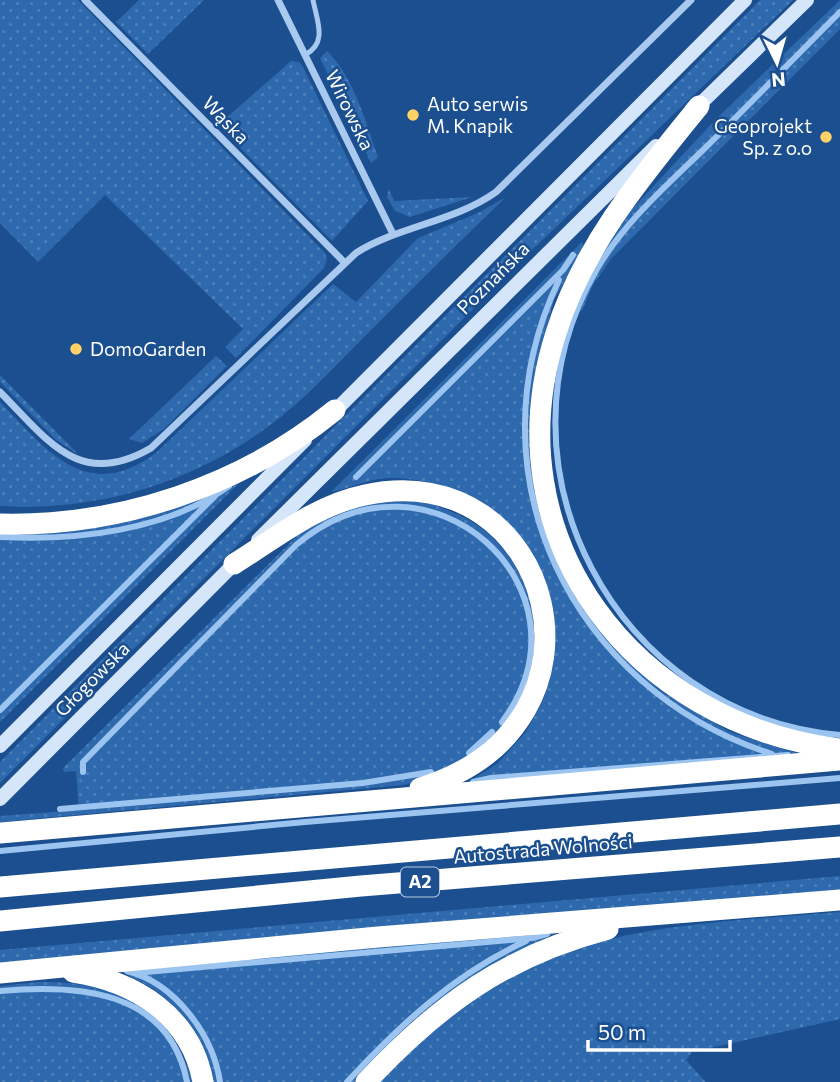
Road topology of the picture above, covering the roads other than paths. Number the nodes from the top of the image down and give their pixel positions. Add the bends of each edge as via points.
1 (85, 0) edge
2 (278, 0) edge
3 (313, 0) edge
4 (691, 0) edge
5 (745, 0) edge
6 (807, 0) edge
7 (305, 55) junction
8 (699, 106) junction
9 (394, 234) junction
10 (344, 262) junction
11 (0, 392) edge
12 (335, 410) junction
13 (0, 524) edge
14 (185, 561) joint
15 (234, 564) junction
16 (211, 587) joint
17 (0, 746) edge
18 (840, 748) edge
19 (840, 760) edge
20 (0, 799) edge
21 (363, 800) junction
22 (840, 814) edge
23 (0, 833) edge
24 (840, 847) edge
25 (0, 887) edge
26 (840, 900) edge
27 (661, 915) junction
28 (0, 921) edge
29 (22, 970) junction
30 (0, 973) edge
31 (203, 1082) edge
32 (366, 1082) edge

1 - 10 street, Wąska
2 - 7 street, Wirowska
3 - 7 lane via 320,40
4 - 9 street via 496,192 477,204
5 - 12 main road, Poznańska
6 - 8 main road, Poznańska
7 - 9 street, Wirowska
8 - 15 main road, Poznańska
8 - 18 highway via 616,213 588,257 564,311 543,389 541,442 548,498 562,546 581,584 613,631 658,677 735,722 788,740
9 - 10 street
10 - 11 street via 151,448 123,462 82,463 67,456
12 - 13 highway via 303,436 264,458 157,503 91,519
12 - 14 main road, Poznańska
14 - 17 main road, Głogowska
15 - 16 main road, Poznańska
15 - 21 highway via 331,505 396,490 433,493 470,507 503,533 522,558 538,590 546,629 541,676 520,721 489,754 453,776
16 - 20 main road, Głogowska
19 - 21 highway
21 - 23 highway
22 - 25 highway, Autostrada Wolności / A2
24 - 28 highway, Autostrada Wolności / A2
26 - 27 highway
27 - 29 highway
27 - 32 highway via 562,942 492,974 429,1020
29 - 30 highway
29 - 31 highway via 81,973 142,994 178,1025

